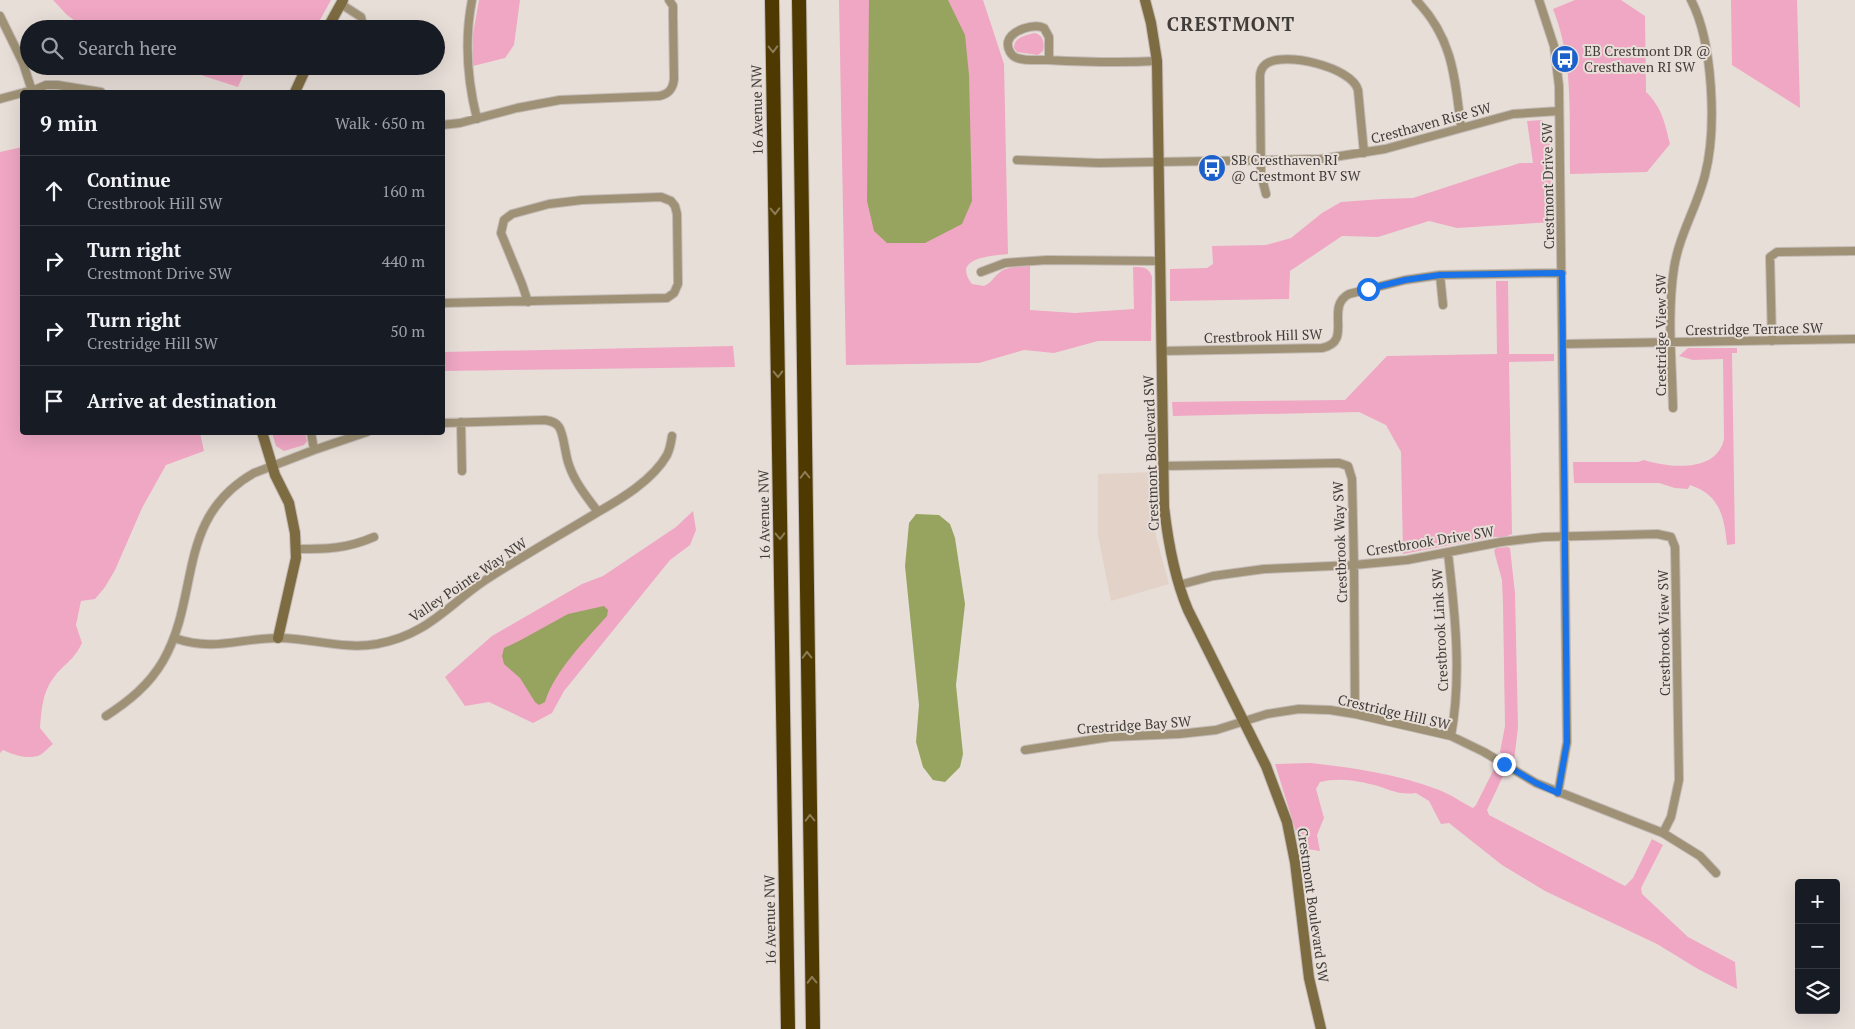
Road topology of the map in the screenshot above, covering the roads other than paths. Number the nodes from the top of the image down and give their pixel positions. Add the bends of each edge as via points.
1 (472, 0) edge
2 (669, 0) edge
3 (772, 0) edge
4 (799, 0) edge
5 (1145, 0) edge
6 (1416, 0) edge
7 (1539, 0) edge
8 (1691, 0) edge
9 (342, 2) edge
10 (0, 16) edge
11 (332, 20) edge
12 (362, 20) edge
13 (20, 57) edge
14 (1049, 60) junction
15 (1157, 61) junction
16 (25, 75) edge
17 (303, 75) edge
18 (29, 90) edge
19 (34, 90) edge
20 (90, 90) edge
21 (296, 90) edge
22 (20, 94) edge
23 (0, 99) edge
24 (1559, 111) junction
25 (477, 119) junction
26 (445, 124) edge
27 (1461, 128) junction
28 (1364, 153) junction
29 (1017, 160) dead end
30 (1261, 161) junction
31 (1159, 162) junction
32 (1266, 194) dead end
33 (1855, 251) edge
34 (1160, 261) junction
35 (981, 272) dead end
36 (1562, 273) junction
37 (1440, 275) junction
38 (528, 302) junction
39 (445, 303) edge
40 (1443, 305) dead end
41 (1855, 339) edge
42 (1772, 341) junction
43 (1671, 342) junction
44 (1563, 344) junction
45 (1162, 351) junction
46 (1673, 408) dead end
47 (461, 422) junction
48 (445, 423) edge
49 (263, 435) edge
50 (312, 435) edge
51 (357, 435) edge
52 (672, 436) dead end
53 (314, 450) junction
54 (272, 465) junction
55 (1163, 466) junction
56 (462, 471) dead end
57 (598, 512) junction
58 (1566, 536) junction
59 (374, 537) dead end
60 (296, 550) junction
61 (1448, 553) junction
62 (1354, 565) junction
63 (1179, 585) junction
64 (174, 638) junction
65 (278, 638) junction
66 (1355, 714) junction
67 (106, 716) dead end
68 (1244, 722) junction
69 (1451, 736) junction
70 (1025, 750) dead end
71 (1558, 793) junction
72 (1664, 833) junction
73 (1716, 873) dead end
74 (788, 1029) edge
75 (813, 1029) edge
76 (1321, 1029) edge

1 - 25 street via 467,50 469,84
2 - 25 street via 674,16 674,79 667,94 560,100
3 -> 74 highway, 16 Avenue NW
75 -> 4 highway
5 - 15 street, Crestmont Boulevard SW
6 - 27 street via 1439,29 1450,55
7 - 24 street, Crestmont Drive SW via 1554,46
8 - 43 street, Crestridge View SW via 1708,58 1710,140 1705,174 1684,228 1674,266
9 - 11 street
9 - 12 street
10 - 13 street
14 - 14 street via 1049,37 1044,28 1033,26 1015,33 1009,40 1009,50 1015,57
14 - 15 street
15 - 31 street, Crestmont Boulevard SW
16 - 18 street
17 - 21 street
19 - 20 street via 46,85
22 - 23 street
24 - 27 street, Cresthaven Rise SW via 1513,114
24 - 36 street, Crestmont Drive SW
25 - 26 street
27 - 28 street, Cresthaven Rise SW
28 - 30 street, Cresthaven Rise SW via 1322,159
28 - 30 street via 1356,83 1316,63 1275,60 1267,63 1260,72
29 - 31 street, Cresthaven Rise SW
30 - 31 street, Cresthaven Rise SW
30 - 32 street
31 - 34 street, Crestmont Boulevard SW
33 - 42 street via 1777,252 1770,256
34 - 35 street via 1047,260 1005,263
34 - 45 street, Crestmont Boulevard SW
36 - 37 street, Crestbrook Hill SW
36 - 44 street, Crestmont Drive SW
37 - 40 street
37 - 45 street, Crestbrook Hill SW via 1393,282 1344,297 1338,305 1337,337 1326,347
38 - 38 street via 501,233 504,220 512,214 559,203 611,198 661,197 675,206 678,284 670,297
38 - 39 street
41 - 42 street, Crestridge Terrace SW
42 - 43 street, Crestridge Terrace SW
43 - 44 street, Crestridge Terrace SW
43 - 46 street, Crestridge View SW
44 - 58 street, Crestmont Drive SW
45 - 55 street, Crestmont Boulevard SW
47 - 48 street
47 - 56 street
47 - 57 street via 546,420 558,425 574,476
49 - 54 street
50 - 53 street
51 - 53 street
52 - 57 street, Valley Pointe Way NW via 661,464 638,486
53 - 54 street
54 - 60 street via 293,517
54 - 64 street via 245,478 226,494 205,523 193,556
55 - 62 street, Crestbrook Way SW via 1339,463 1348,466 1352,479
55 - 63 street, Crestmont Boulevard SW via 1166,531
57 - 65 street, Valley Pointe Way NW via 485,581 440,617 404,636 376,644 352,646
58 - 61 street, Crestbrook Drive SW via 1502,542
58 - 71 street, Crestmont Drive SW via 1567,742
58 - 72 street, Crestbrook View SW via 1657,534 1671,537 1674,542 1679,780
59 - 60 street via 342,548
60 - 65 street
61 - 62 street, Crestbrook Drive SW
61 - 69 street, Crestbrook Link SW via 1456,654 1456,697
62 - 63 street, Crestbrook Drive SW via 1264,569 1213,576
62 - 66 street, Crestbrook Way SW
63 - 68 street, Crestmont Boulevard SW via 1188,610
64 - 65 street, Valley Pointe Way NW via 212,646
64 - 67 street via 149,681 134,697
66 - 68 street, Crestridge Hill SW via 1300,708
66 - 69 street, Crestridge Hill SW
68 - 70 street, Crestridge Bay SW via 1198,732 1110,736
68 - 76 street, Crestmont Boulevard SW via 1270,775 1286,822 1295,862 1309,978
69 - 71 street, Crestridge Hill SW
71 - 72 street, Crestridge Hill SW
72 - 73 street, Crestridge Hill SW via 1700,856

